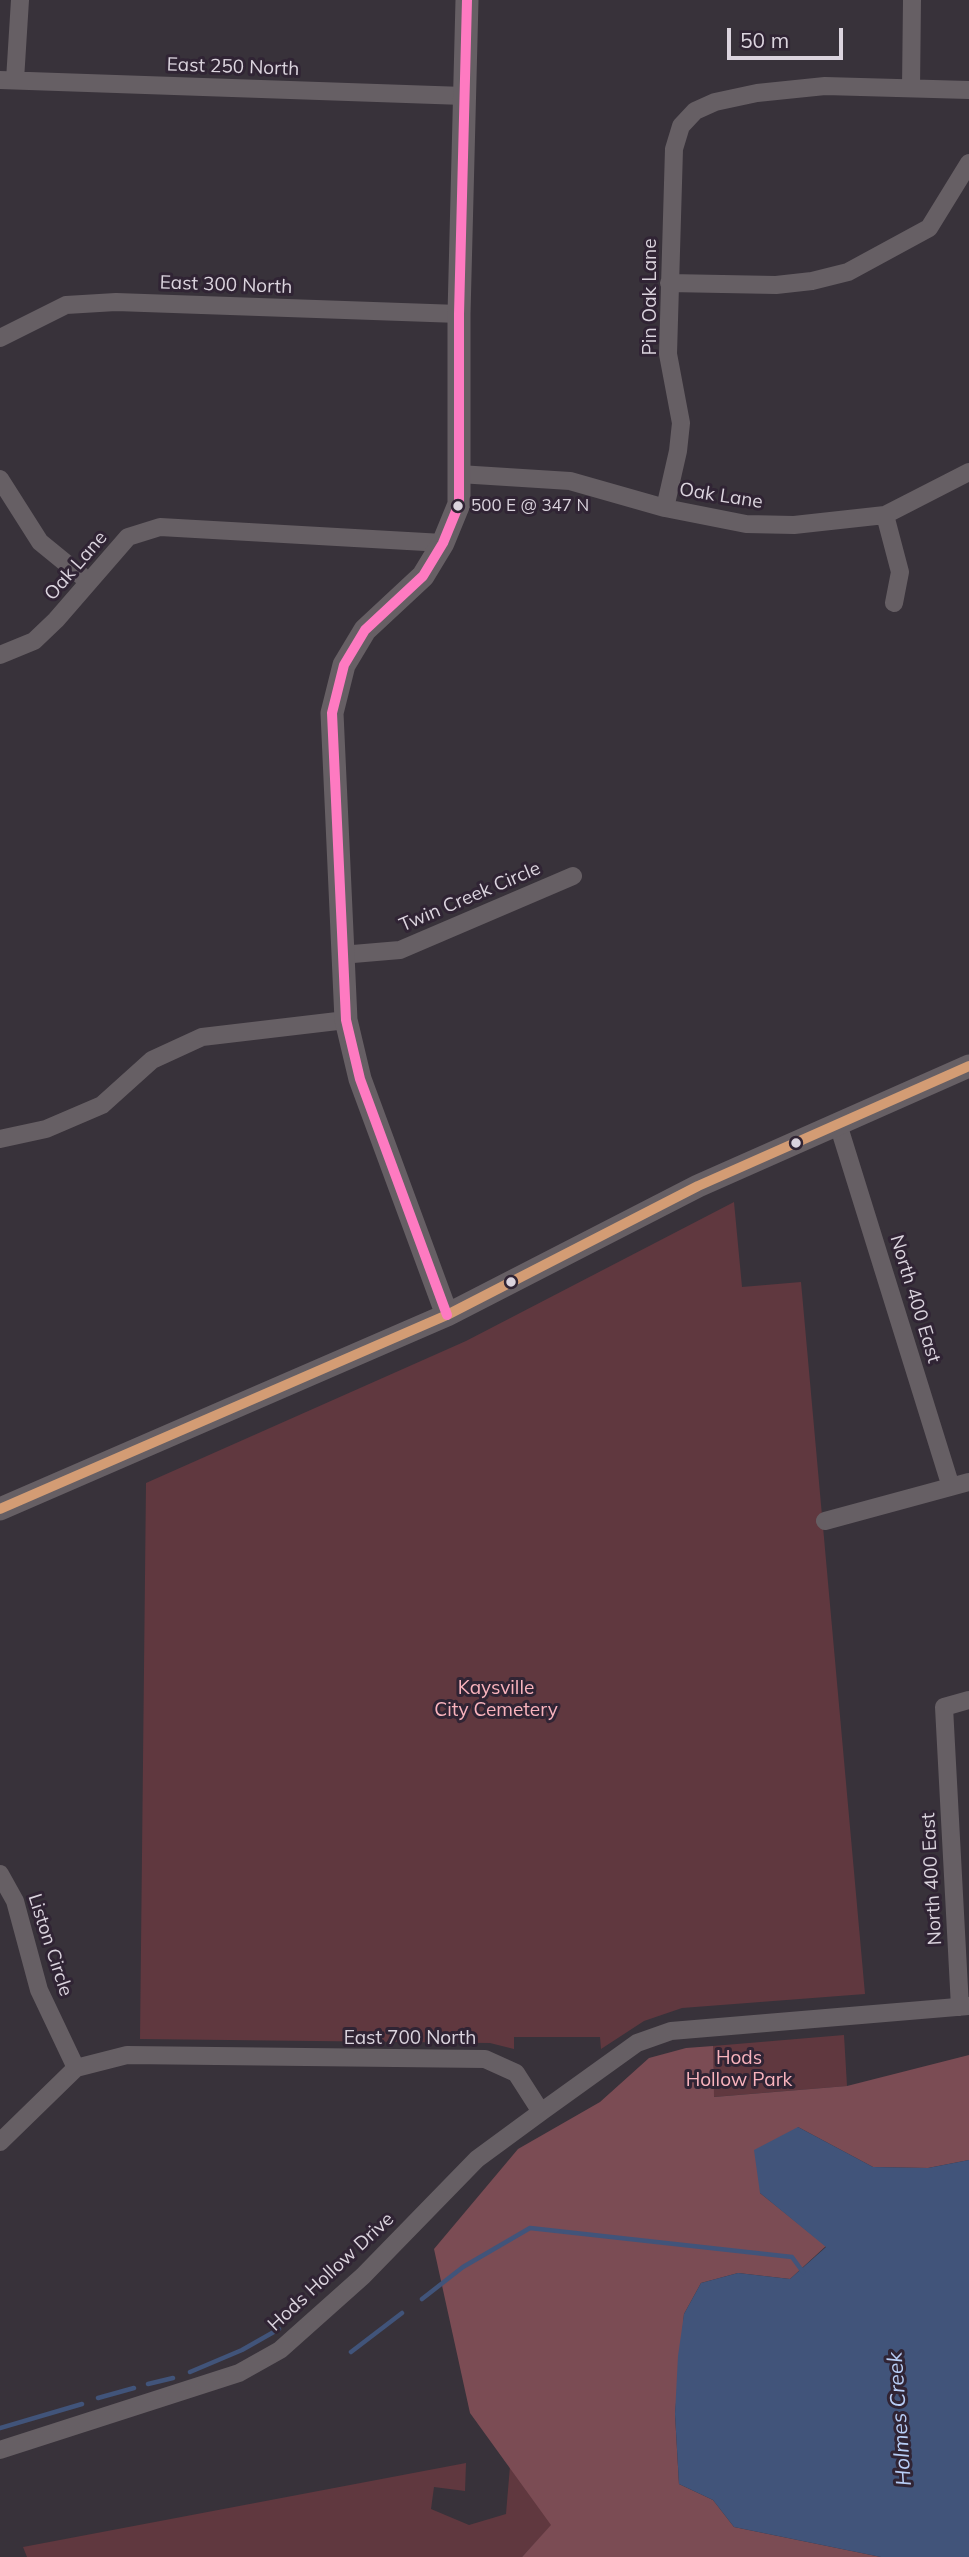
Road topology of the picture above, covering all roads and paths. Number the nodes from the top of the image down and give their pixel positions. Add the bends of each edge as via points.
1 (20, 0) edge
2 (467, 0) edge
3 (912, 0) edge
4 (7, 80) edge
5 (911, 88) junction
6 (969, 90) edge
7 (464, 96) junction
8 (969, 163) edge
9 (669, 283) junction
10 (459, 314) junction
11 (0, 338) edge
12 (969, 472) edge
13 (458, 474) junction
14 (0, 479) edge
15 (665, 508) junction
16 (885, 515) junction
17 (443, 543) junction
18 (89, 582) junction
19 (894, 603) dead end
20 (0, 655) edge
21 (573, 876) dead end
22 (341, 955) junction
23 (346, 1020) junction
24 (969, 1066) edge
25 (838, 1124) junction
26 (0, 1139) edge
27 (447, 1315) junction
28 (969, 1482) edge
29 (951, 1487) junction
30 (0, 1509) edge
31 (825, 1521) dead end
32 (969, 1700) edge
33 (0, 1874) edge
34 (964, 2006) edge
35 (76, 2068) junction
36 (541, 2112) junction
37 (0, 2142) edge
38 (0, 2450) edge

1 - 4 street
2 - 7 street
3 - 5 street
4 - 7 street, East 250 North
5 - 6 street
5 - 9 street, Pin Oak Lane via 825,86 757,93 695,111 681,126 674,149
7 - 10 street
8 - 9 street via 929,228 848,271 776,285
9 - 15 street, Pin Oak Lane via 668,354 681,423
10 - 11 street, East 300 North via 116,302 66,305
10 - 13 street
12 - 16 street, Oak Lane
13 - 15 street, Oak Lane via 570,481
13 - 17 street via 459,504
14 - 18 street via 40,542
15 - 16 street, Oak Lane via 746,524 794,526
16 - 19 street via 900,572
17 - 18 street, Oak Lane via 160,527 128,537
17 - 22 street via 423,576 365,630 344,665 332,713
18 - 20 street, Oak Lane via 34,641
21 - 22 street, Twin Creek Circle via 400,950
22 - 23 street
23 - 26 street via 202,1037 152,1060 102,1105 46,1129
23 - 27 street via 360,1079
24 - 25 street
25 - 27 street via 698,1186
25 - 29 street, North 400 East
27 - 30 street
28 - 29 street
29 - 31 street
32 - 34 street, North 400 East via 944,1707
33 - 35 street, Liston Circle via 15,1900 39,1990
34 - 36 street via 671,2031 638,2043
35 - 36 street, East 700 North via 127,2055 485,2059 516,2073
35 - 37 street, East 700 North
36 - 38 street, Hods Hollow Drive via 477,2159 363,2276 280,2350 239,2373

